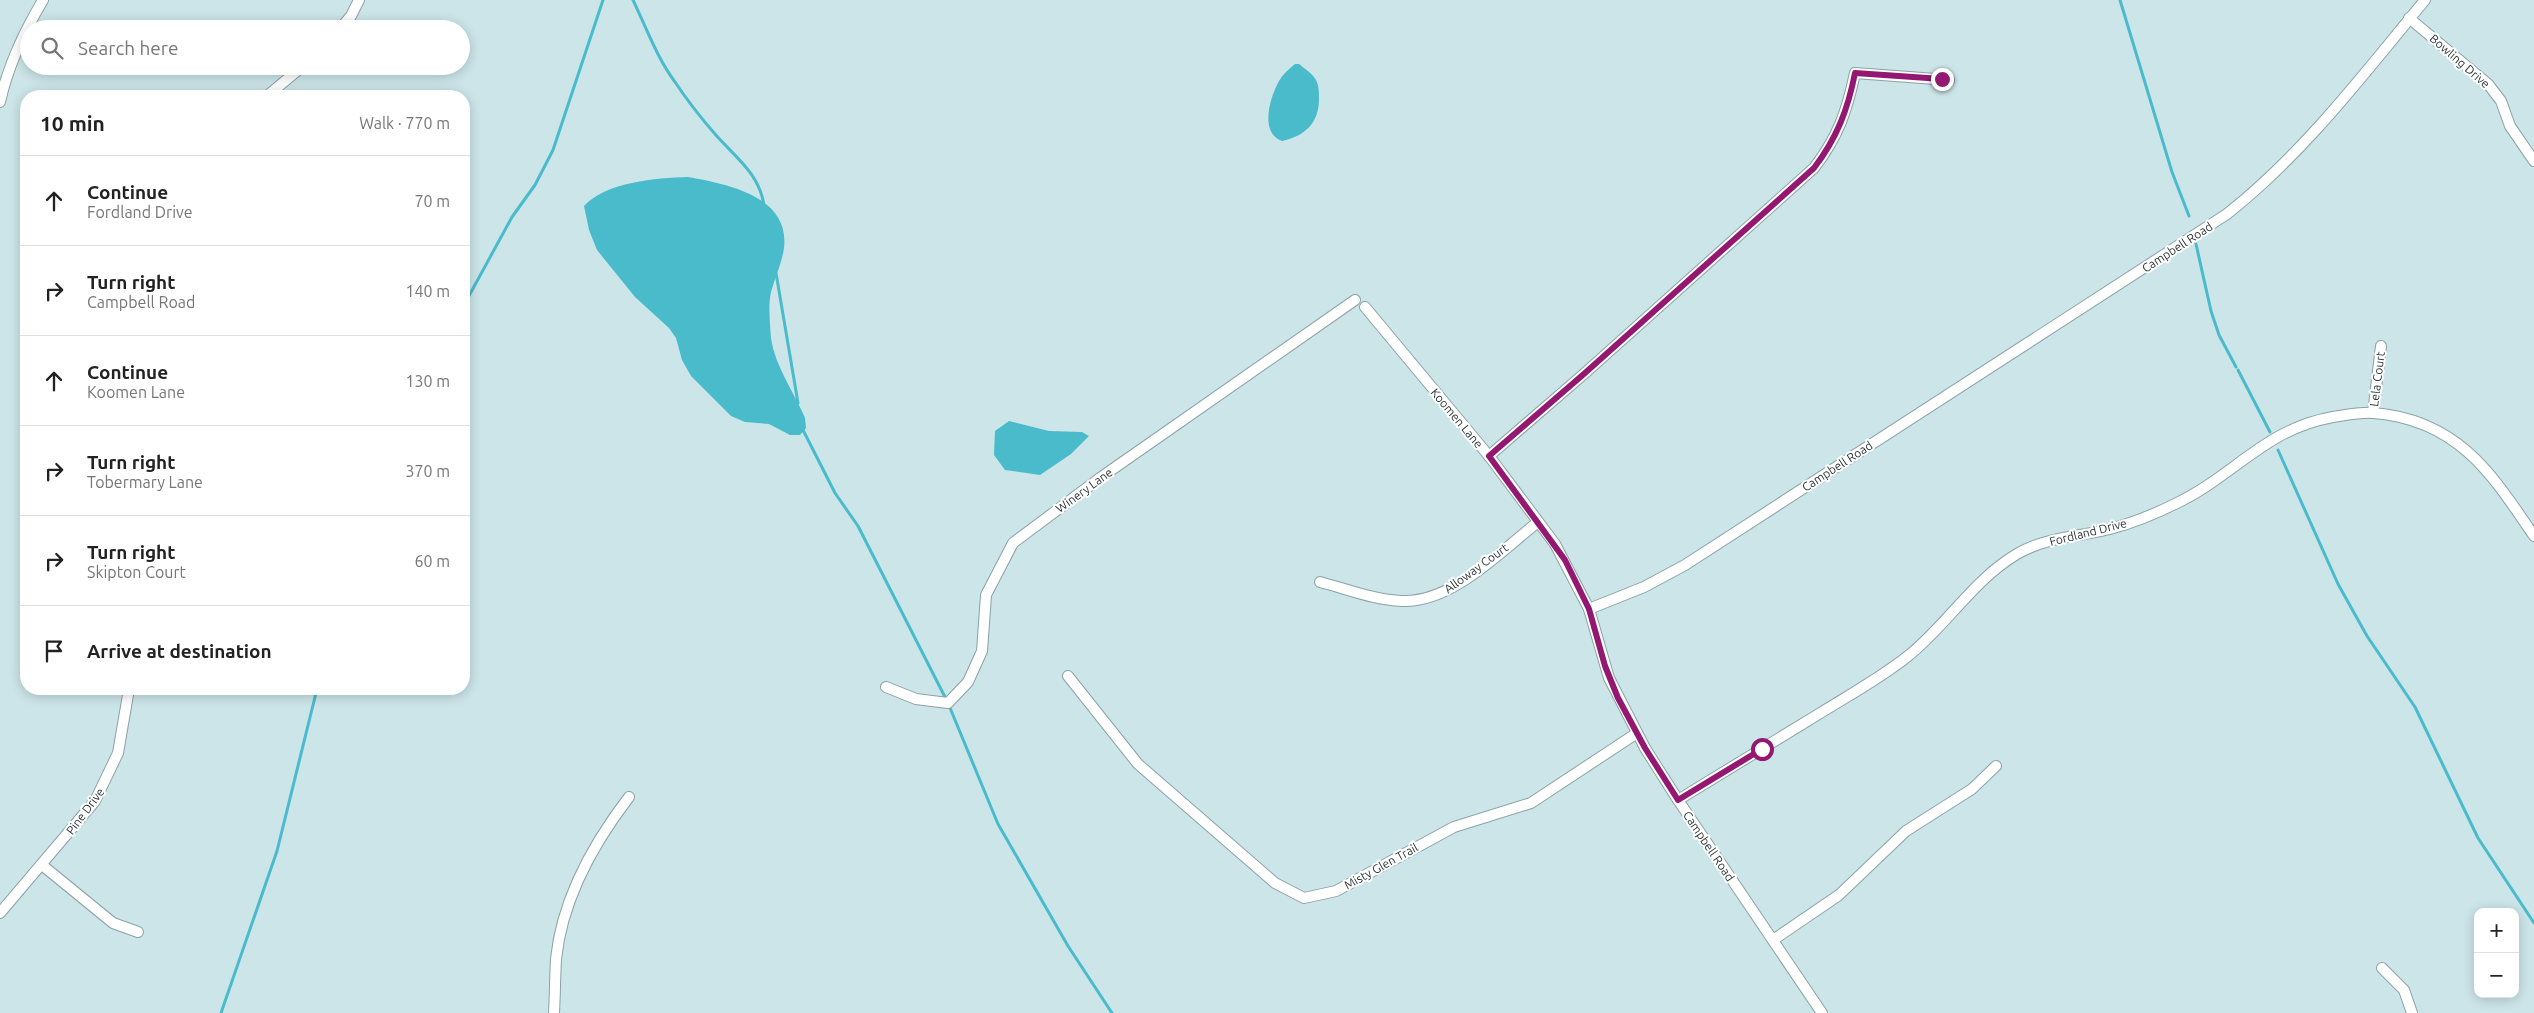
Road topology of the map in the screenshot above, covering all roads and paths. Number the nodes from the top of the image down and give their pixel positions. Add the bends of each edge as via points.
1 (43, 0) edge
2 (359, 0) edge
3 (2425, 0) edge
4 (2410, 18) junction
5 (30, 20) edge
6 (348, 20) edge
7 (20, 41) edge
8 (293, 75) edge
9 (1949, 80) dead end
10 (274, 90) edge
11 (0, 102) edge
12 (2534, 161) edge
13 (1355, 300) dead end
14 (1365, 307) dead end
15 (2381, 346) dead end
16 (2373, 413) junction
17 (1489, 456) junction
18 (1538, 522) junction
19 (2534, 536) edge
20 (1320, 582) dead end
21 (1589, 609) junction
22 (1068, 676) dead end
23 (886, 687) dead end
24 (128, 695) edge
25 (1637, 733) junction
26 (1996, 766) dead end
27 (629, 797) dead end
28 (1678, 800) junction
29 (42, 865) junction
30 (0, 912) edge
31 (138, 932) dead end
32 (1773, 940) junction
33 (2382, 968) dead end
34 (554, 1013) edge
35 (1822, 1013) edge
36 (2412, 1013) edge

1 - 5 street
2 - 6 street
3 - 4 street, Campbell Road
4 - 12 street, Bowling Drive via 2488,84 2501,101 2510,126
4 - 21 street, Campbell Road via 2297,152 2227,214 1685,565 1644,587
7 - 11 street
8 - 10 street
9 - 17 street via 1855,73 1840,128 1814,168
13 - 23 street, Winery Lane via 1100,478 1013,543 986,595 982,650 968,682 948,703 916,699
14 - 17 street, Koomen Lane
15 - 16 street, Lela Court
16 - 19 street, Fordland Drive via 2415,422 2460,444 2489,472
16 - 28 street, Fordland Drive via 2329,418 2290,430 2256,449 2178,503 2111,528 2056,538 2018,553 1987,576 1908,656
17 - 18 street, Koomen Lane
18 - 20 street, Alloway Court via 1465,579 1432,597 1404,602 1386,600
18 - 21 street, Koomen Lane via 1565,560
21 - 25 street, Campbell Road via 1609,678
22 - 25 street, Misty Glen Trail via 1138,764 1275,883 1304,898 1336,891 1454,827 1531,802
24 - 29 street, Pine Drive via 118,753 110,774 95,801
25 - 28 street, Campbell Road
26 - 32 street via 1972,789 1906,831 1839,895
27 - 34 street via 596,844 566,912 556,958
28 - 32 street, Campbell Road
29 - 30 street, Pine Drive
29 - 31 street via 113,923
32 - 35 street, Campbell Road
33 - 36 street via 2404,990

